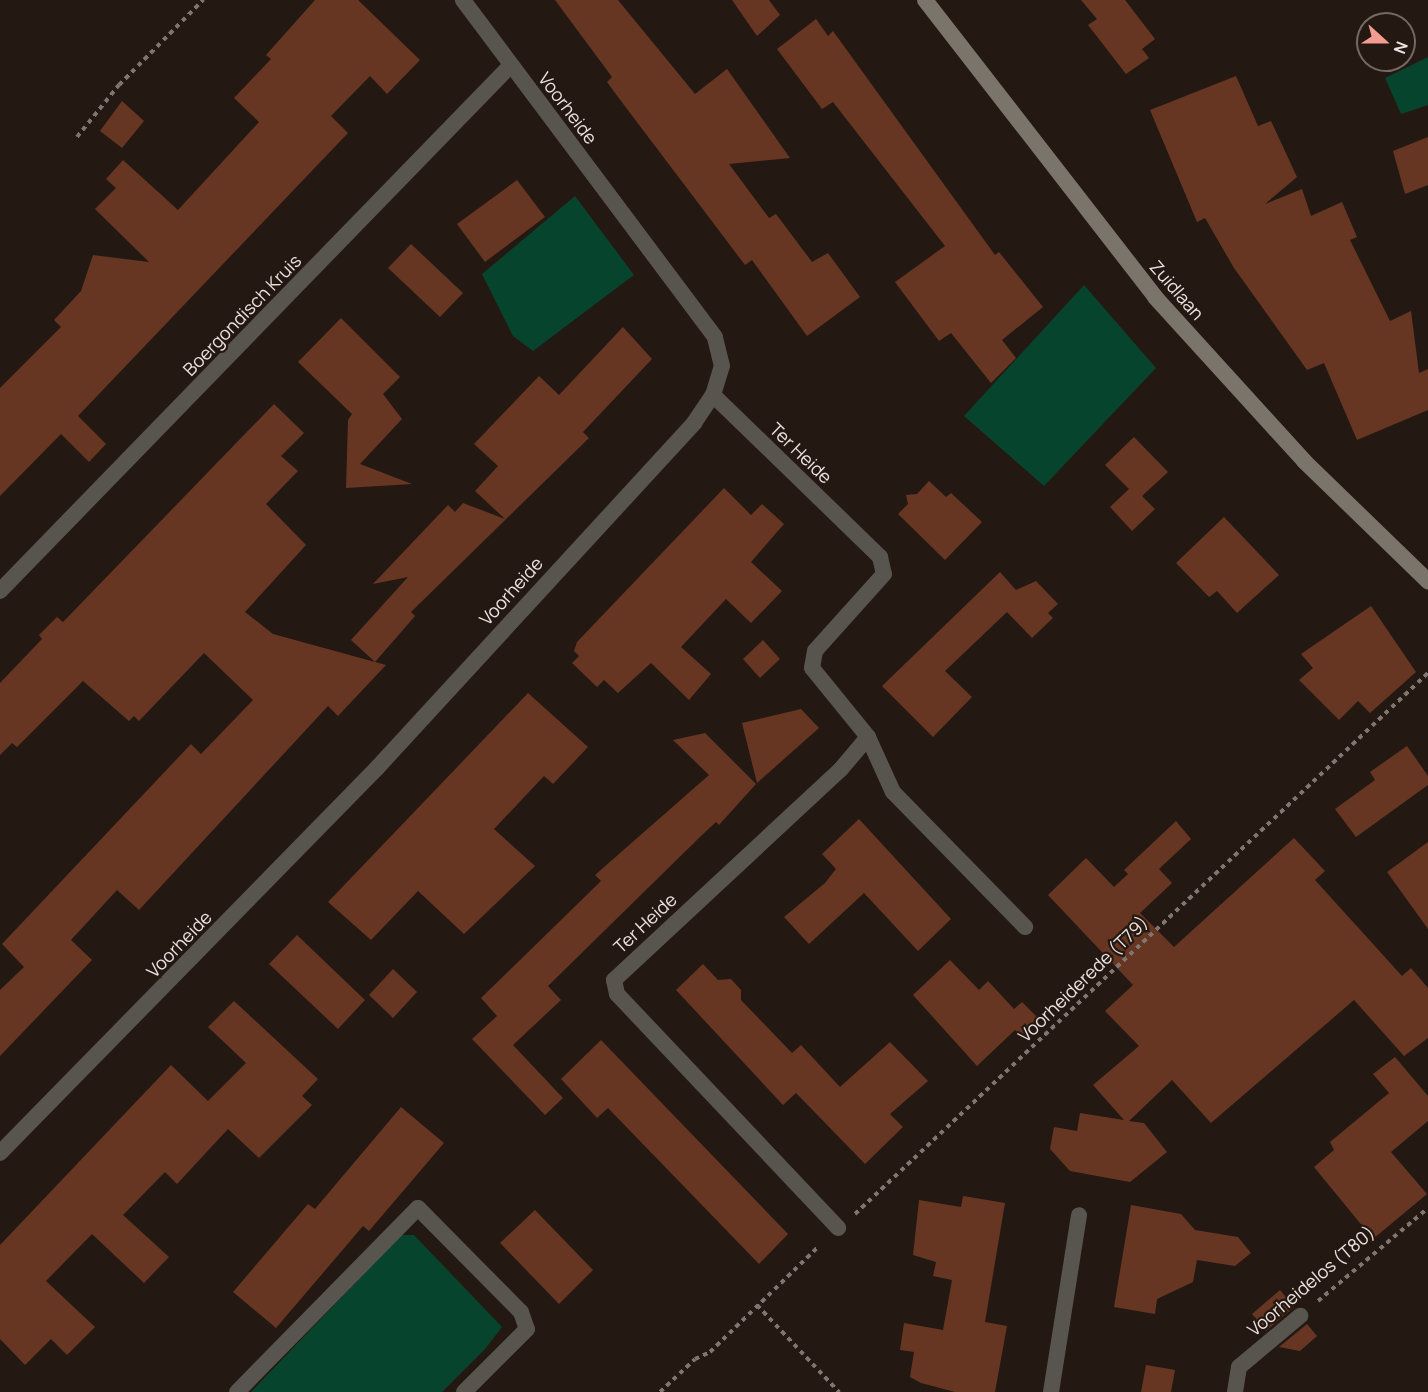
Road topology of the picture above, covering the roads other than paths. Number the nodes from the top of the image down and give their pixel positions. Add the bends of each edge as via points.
1 (463, 0) edge
2 (925, 0) edge
3 (511, 65) junction
4 (713, 395) junction
5 (1428, 581) edge
6 (0, 591) edge
7 (868, 737) junction
8 (1025, 927) dead end
9 (0, 1154) edge
10 (1079, 1215) dead end
11 (838, 1228) road end
12 (1300, 1316) road end
13 (237, 1392) edge
14 (464, 1392) edge
15 (1051, 1392) edge
16 (1235, 1392) edge

1 - 3 street, Voorheide
2 - 5 main road, Zuidlaan via 1155,297 1304,461
3 - 4 street, Voorheide via 715,337 722,366
3 - 6 street, Boergondisch Kruis
4 - 7 street, Ter Heide via 880,557 884,574 815,651 812,668
4 - 9 street, Voorheide via 694,423 377,768
7 - 8 street, Ter Heide via 893,792
7 - 11 street, Ter Heide via 841,769 614,980 617,994
10 - 15 street
12 - 16 street, Voorheidelos (T80) via 1239,1367
13 - 14 street via 418,1208 521,1312 527,1329

